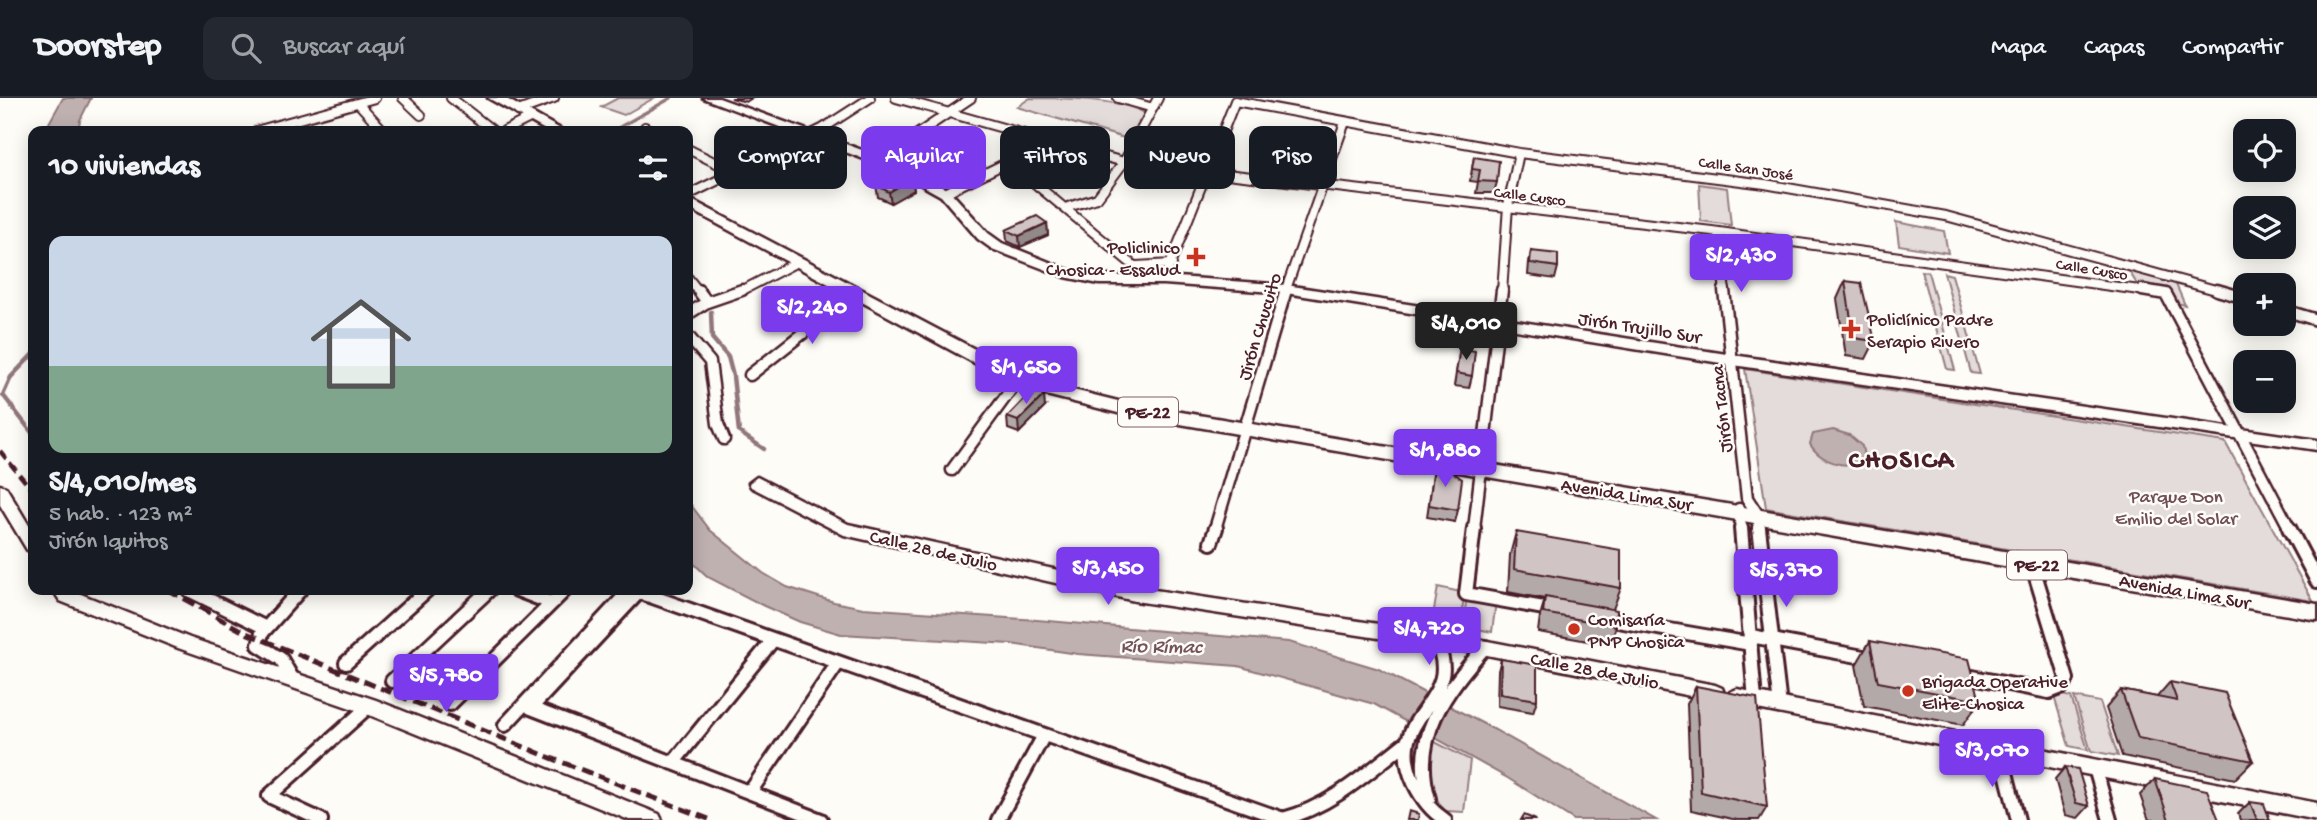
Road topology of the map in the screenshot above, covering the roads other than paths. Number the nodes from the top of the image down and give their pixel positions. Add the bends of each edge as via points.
1 (375, 98) edge
2 (403, 98) edge
3 (451, 98) edge
4 (495, 98) edge
5 (554, 98) edge
6 (709, 98) edge
7 (870, 98) edge
8 (896, 98) edge
9 (971, 98) edge
10 (1118, 98) edge
11 (1158, 98) edge
12 (1235, 99) edge
13 (358, 103) junction
14 (1153, 108) junction
15 (524, 114) junction
16 (951, 114) junction
17 (421, 115) dead end
18 (1345, 122) junction
19 (275, 126) edge
20 (379, 126) edge
21 (487, 126) edge
22 (510, 126) edge
23 (547, 126) edge
24 (786, 126) edge
25 (827, 126) edge
26 (932, 126) edge
27 (1143, 126) edge
28 (1225, 126) edge
29 (1000, 127) edge
30 (1337, 147) edge
31 (693, 152) edge
32 (1519, 153) junction
33 (1110, 158) edge
34 (714, 162) edge
35 (1124, 162) joint
36 (1000, 166) edge
37 (714, 182) edge
38 (1337, 186) edge
39 (938, 189) edge
40 (1042, 189) edge
41 (1202, 189) edge
42 (1324, 189) edge
43 (693, 192) edge
44 (946, 193) junction
45 (693, 205) edge
46 (1508, 206) junction
47 (1065, 208) junction
48 (1718, 232) junction
49 (797, 262) junction
50 (1172, 264) junction
51 (1136, 266) junction
52 (1158, 280) junction
53 (693, 284) edge
54 (1286, 289) junction
55 (855, 292) junction
56 (2233, 295) edge
57 (707, 302) junction
58 (693, 311) edge
59 (2296, 314) edge
60 (2317, 320) edge
61 (1500, 324) junction
62 (693, 342) edge
63 (1733, 360) junction
64 (750, 375) dead end
65 (1020, 377) junction
66 (1245, 429) junction
67 (2239, 433) junction
68 (724, 439) dead end
69 (2317, 445) edge
70 (951, 470) dead end
71 (1482, 470) junction
72 (757, 483) dead end
73 (0, 491) edge
74 (1748, 508) junction
75 (28, 538) edge
76 (1211, 543) dead end
77 (2032, 564) junction
78 (2317, 581) edge
79 (65, 595) edge
80 (199, 595) edge
81 (296, 595) edge
82 (421, 595) edge
83 (484, 595) edge
84 (530, 595) edge
85 (560, 595) edge
86 (625, 595) edge
87 (636, 595) edge
88 (647, 595) edge
89 (551, 603) junction
90 (2317, 612) edge
91 (1575, 613) edge
92 (1588, 616) edge
93 (266, 628) junction
94 (1435, 639) junction
95 (1773, 639) junction
96 (773, 640) junction
97 (1751, 640) junction
98 (1485, 647) junction
99 (1891, 662) edge
100 (346, 663) dead end
101 (838, 663) junction
102 (1944, 672) edge
103 (292, 678) junction
104 (392, 681) dead end
105 (1441, 697) junction
106 (1755, 701) junction
107 (450, 704) dead end
108 (369, 706) junction
109 (1780, 706) junction
110 (505, 725) dead end
111 (1043, 737) junction
112 (1414, 737) junction
113 (2000, 749) junction
114 (673, 763) junction
115 (2095, 768) junction
116 (750, 792) junction
117 (2317, 812) edge
118 (1442, 819) edge
119 (321, 820) edge
120 (653, 820) edge
121 (821, 820) edge
122 (998, 820) edge
123 (2018, 820) edge
124 (2110, 820) edge

1 - 13 street
2 - 17 street
3 - 21 street
4 - 15 highway
5 - 15 street
6 - 24 street, Jirón Trujillo Sur
7 - 25 street
8 - 16 street, Calle Cusco
9 - 16 street
10 - 14 street
11 - 14 street
12 - 18 street, Calle San José
12 - 28 street
13 - 19 street
13 - 20 street
14 - 27 street
15 - 22 street
15 - 23 highway
16 - 26 street
16 - 29 street, Calle Cusco
18 - 30 street, Jirón Chucuito
18 - 32 street, Calle San José
31 - 34 street
32 - 46 street
32 - 56 street, Calle San José via 1765,184 1946,216
33 - 35 street, Calle Cusco
35 - 47 street via 1097,198
36 - 44 street
37 - 43 street
38 - 46 street, Calle Cusco
39 - 44 street, Jirón Trujillo Sur
40 - 47 street
41 - 50 street
42 - 54 street, Jirón Chucuito
44 - 52 street, Jirón Trujillo Sur via 983,236 1007,251 1088,279
45 - 49 highway, Avenida Lima Sur / PE-22
46 - 48 street, Calle Cusco
46 - 61 street
47 - 51 street
48 - 63 street, Jirón Tacna
48 - 67 street, Calle Cusco via 2166,294
49 - 55 highway, Avenida Lima Sur / PE-22
49 - 57 street via 739,292
50 - 51 street
50 - 52 street
51 - 52 street
52 - 54 street, Jirón Trujillo Sur
53 - 57 street
54 - 61 street, Jirón Trujillo Sur
54 - 66 street, Jirón Chucuito
55 - 64 street
55 - 65 highway, Avenida Lima Sur / PE-22
57 - 58 street
59 - 60 street
61 - 63 street, Jirón Trujillo Sur
61 - 71 street
62 - 68 street via 710,362
63 - 67 street, Jirón Trujillo Sur
63 - 74 street, Jirón Tacna
65 - 66 highway, Avenida Lima Sur / PE-22 via 1052,391 1122,408
65 - 70 street
66 - 71 highway, Avenida Lima Sur / PE-22
66 - 76 street, Jirón Chucuito
67 - 69 street, Jirón Trujillo Sur
67 - 78 street
71 - 74 highway, Avenida Lima Sur / PE-22
71 - 91 street via 1466,594
72 - 94 street, Calle 28 de Julio via 857,531 1135,594
73 - 75 street
74 - 77 highway, Avenida Lima Sur / PE-22
74 - 95 street, Jirón Tacna
74 - 97 street, Jirón Tacna
77 - 90 highway, Avenida Lima Sur / PE-22
77 - 102 street via 2067,680 2062,687 2049,692
79 - 103 street via 132,624
80 - 93 street
81 - 93 street
82 - 100 street
83 - 104 street
84 - 89 street
85 - 89 street
86 - 110 street
87 - 114 street via 531,708
88 - 96 street
89 - 107 street
92 - 97 street
93 - 103 street via 258,645 281,659
94 - 98 street, Calle 28 de Julio
94 - 105 street via 1446,668
95 - 97 street
95 - 99 street
95 - 109 street, Jirón Tacna
96 - 101 street
96 - 114 street
97 - 106 street, Jirón Tacna
98 - 105 street
98 - 106 street, Calle 28 de Julio
101 - 111 street
101 - 116 street
103 - 108 street
105 - 112 street
106 - 109 street, Calle 28 de Julio
108 - 119 street via 269,796
108 - 120 street
109 - 113 street, Calle 28 de Julio
111 - 112 street via 1283,820 1320,808
111 - 122 street
112 - 118 street via 1423,782
113 - 115 street, Calle 28 de Julio
113 - 123 street
114 - 116 street
115 - 117 street, Calle 28 de Julio
115 - 124 street
116 - 121 street

